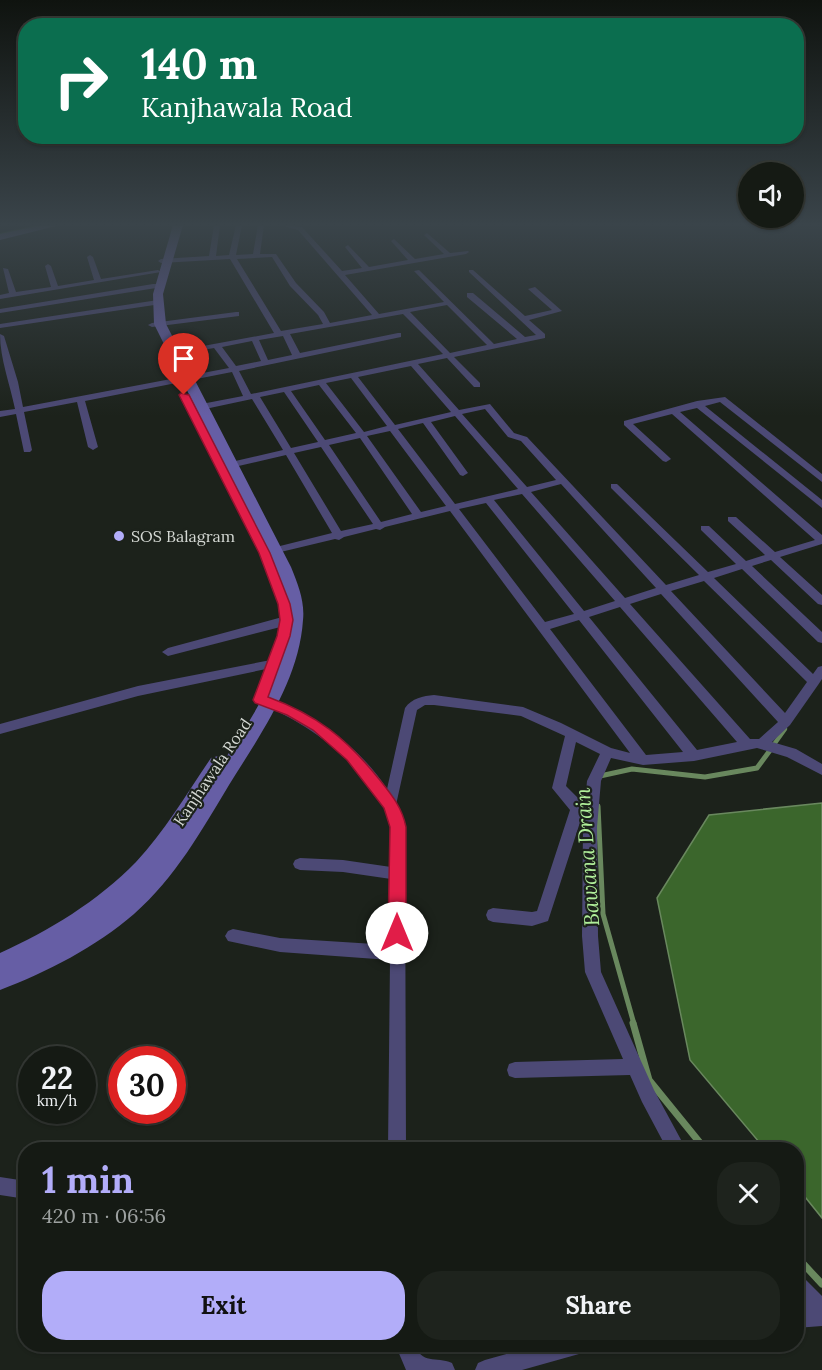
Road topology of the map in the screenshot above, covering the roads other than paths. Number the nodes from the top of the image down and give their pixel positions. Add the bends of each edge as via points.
1 (11, 289) edge
2 (52, 289) edge
3 (59, 289) edge
4 (107, 289) edge
5 (129, 289) edge
6 (158, 289) edge
7 (253, 289) edge
8 (298, 289) edge
9 (352, 289) edge
10 (435, 289) edge
11 (490, 289) edge
12 (532, 289) dead end
13 (13, 295) junction
14 (470, 295) dead end
15 (0, 297) edge
16 (66, 300) junction
17 (449, 303) junction
18 (405, 310) junction
19 (0, 311) edge
20 (236, 314) dead end
21 (72, 315) junction
22 (376, 315) junction
23 (522, 319) junction
24 (327, 324) junction
25 (156, 325) junction
26 (0, 326) edge
27 (281, 333) junction
28 (0, 336) edge
29 (398, 336) dead end
30 (254, 338) junction
31 (522, 339) junction
32 (216, 345) junction
33 (491, 345) junction
34 (167, 348) junction
35 (446, 355) junction
36 (297, 356) junction
37 (412, 362) junction
38 (266, 363) junction
39 (234, 369) junction
40 (352, 374) junction
41 (183, 380) junction
42 (320, 381) junction
43 (477, 385) dead end
44 (286, 388) junction
45 (251, 396) junction
46 (80, 399) junction
47 (697, 404) junction
48 (196, 408) junction
49 (20, 410) junction
50 (672, 410) junction
51 (457, 412) junction
52 (0, 414) edge
53 (425, 420) junction
54 (394, 428) junction
55 (362, 435) junction
56 (326, 444) junction
57 (93, 447) dead end
58 (27, 450) dead end
59 (289, 452) junction
60 (666, 459) dead end
61 (227, 465) junction
62 (463, 473) dead end
63 (822, 480) edge
64 (563, 481) junction
65 (614, 486) dead end
66 (525, 490) junction
67 (489, 500) junction
68 (822, 505) edge
69 (454, 508) junction
70 (419, 517) junction
71 (732, 519) dead end
72 (380, 527) junction
73 (705, 528) dead end
74 (339, 537) junction
75 (822, 540) edge
76 (270, 552) junction
77 (772, 556) junction
78 (743, 565) junction
79 (707, 576) junction
80 (664, 590) junction
81 (822, 601) edge
82 (623, 603) junction
83 (582, 615) junction
84 (291, 619) junction
85 (543, 627) junction
86 (822, 639) edge
87 (168, 652) dead end
88 (280, 661) junction
89 (822, 670) edge
90 (814, 682) junction
91 (265, 701) junction
92 (786, 722) junction
93 (0, 729) edge
94 (572, 734) junction
95 (747, 745) junction
96 (765, 745) junction
97 (607, 752) junction
98 (694, 756) junction
99 (643, 760) junction
100 (822, 770) edge
101 (390, 804) junction
102 (300, 864) dead end
103 (398, 874) junction
104 (493, 915) dead end
105 (233, 936) dead end
106 (397, 953) junction
107 (0, 972) edge
108 (634, 1067) junction
109 (515, 1070) dead end
110 (397, 1142) edge
111 (673, 1142) edge
112 (0, 1186) edge
113 (18, 1189) edge
114 (804, 1292) edge
115 (822, 1310) edge
116 (822, 1316) edge
117 (804, 1317) edge
118 (550, 1352) edge
119 (408, 1359) edge
120 (445, 1370) edge
121 (484, 1370) edge

1 - 13 street
2 - 13 street
3 - 16 street
4 - 16 street
5 - 21 street
6 - 25 main road
7 - 27 street
8 - 24 street
9 - 22 street
10 - 17 street
11 - 23 street
12 - 23 street via 558,311
13 - 15 street
14 - 31 street
16 - 19 street
16 - 21 street
17 - 18 street
17 - 33 street
18 - 22 street
18 - 35 street
20 - 25 street
21 - 26 street
22 - 24 street
23 - 31 street via 542,336
24 - 27 street
25 - 34 main road
27 - 30 street
27 - 36 street
28 - 49 street
29 - 36 street
30 - 32 street
30 - 38 street
31 - 33 street
32 - 34 street
32 - 39 street
33 - 35 street
34 - 41 main road
35 - 37 street
35 - 43 street
36 - 38 street
37 - 40 street
37 - 51 street
38 - 39 street
39 - 41 street
39 - 45 street
40 - 42 street
40 - 54 street
41 - 46 street
41 - 48 main road
42 - 44 street
42 - 55 street
44 - 45 street
44 - 56 street
45 - 48 street
45 - 59 street
46 - 49 street
46 - 57 street
47 - 50 street
47 - 63 street via 725,401
47 - 68 street
48 - 61 main road
49 - 52 street
49 - 58 street
50 - 60 street via 627,424
50 - 75 street
51 - 53 street
51 - 64 street via 487,406 512,435 524,439
51 - 66 street
53 - 54 street
53 - 62 street
54 - 55 street
54 - 69 street
55 - 56 street
55 - 70 street
56 - 59 street
56 - 72 street
59 - 61 street
59 - 74 street
61 - 76 main road
64 - 66 street
64 - 80 street
65 - 79 street
66 - 67 street
66 - 82 street
67 - 69 street
67 - 83 street
69 - 70 street
69 - 85 street
70 - 72 street
71 - 77 street
72 - 74 street
73 - 78 street
74 - 76 street
75 - 77 street
76 - 84 main road via 289,582
77 - 78 street
77 - 81 street
78 - 79 street
78 - 86 street
79 - 80 street
79 - 90 street
80 - 82 street
80 - 92 street
82 - 83 street
82 - 95 street
83 - 85 street
83 - 98 street
84 - 87 street
84 - 88 main road
85 - 99 street
88 - 91 main road
88 - 93 street via 138,691
89 - 90 street
90 - 92 street
91 - 101 street via 318,726 352,756
91 - 107 main road via 180,847 158,875 103,924 69,945
92 - 96 street
94 - 97 street
94 - 101 street via 523,712 422,701 411,708
94 - 104 street via 559,788 577,810 543,916 532,919
95 - 96 street
95 - 98 street
96 - 100 street via 791,753
97 - 99 street
97 - 108 street via 594,781 590,827 591,961
98 - 99 street
101 - 103 street via 398,827
102 - 103 street
103 - 106 street
105 - 106 street via 280,945
106 - 110 street
108 - 109 street
108 - 111 street
112 - 113 street
114 - 115 street
116 - 117 street
118 - 121 street
119 - 120 street via 423,1369

